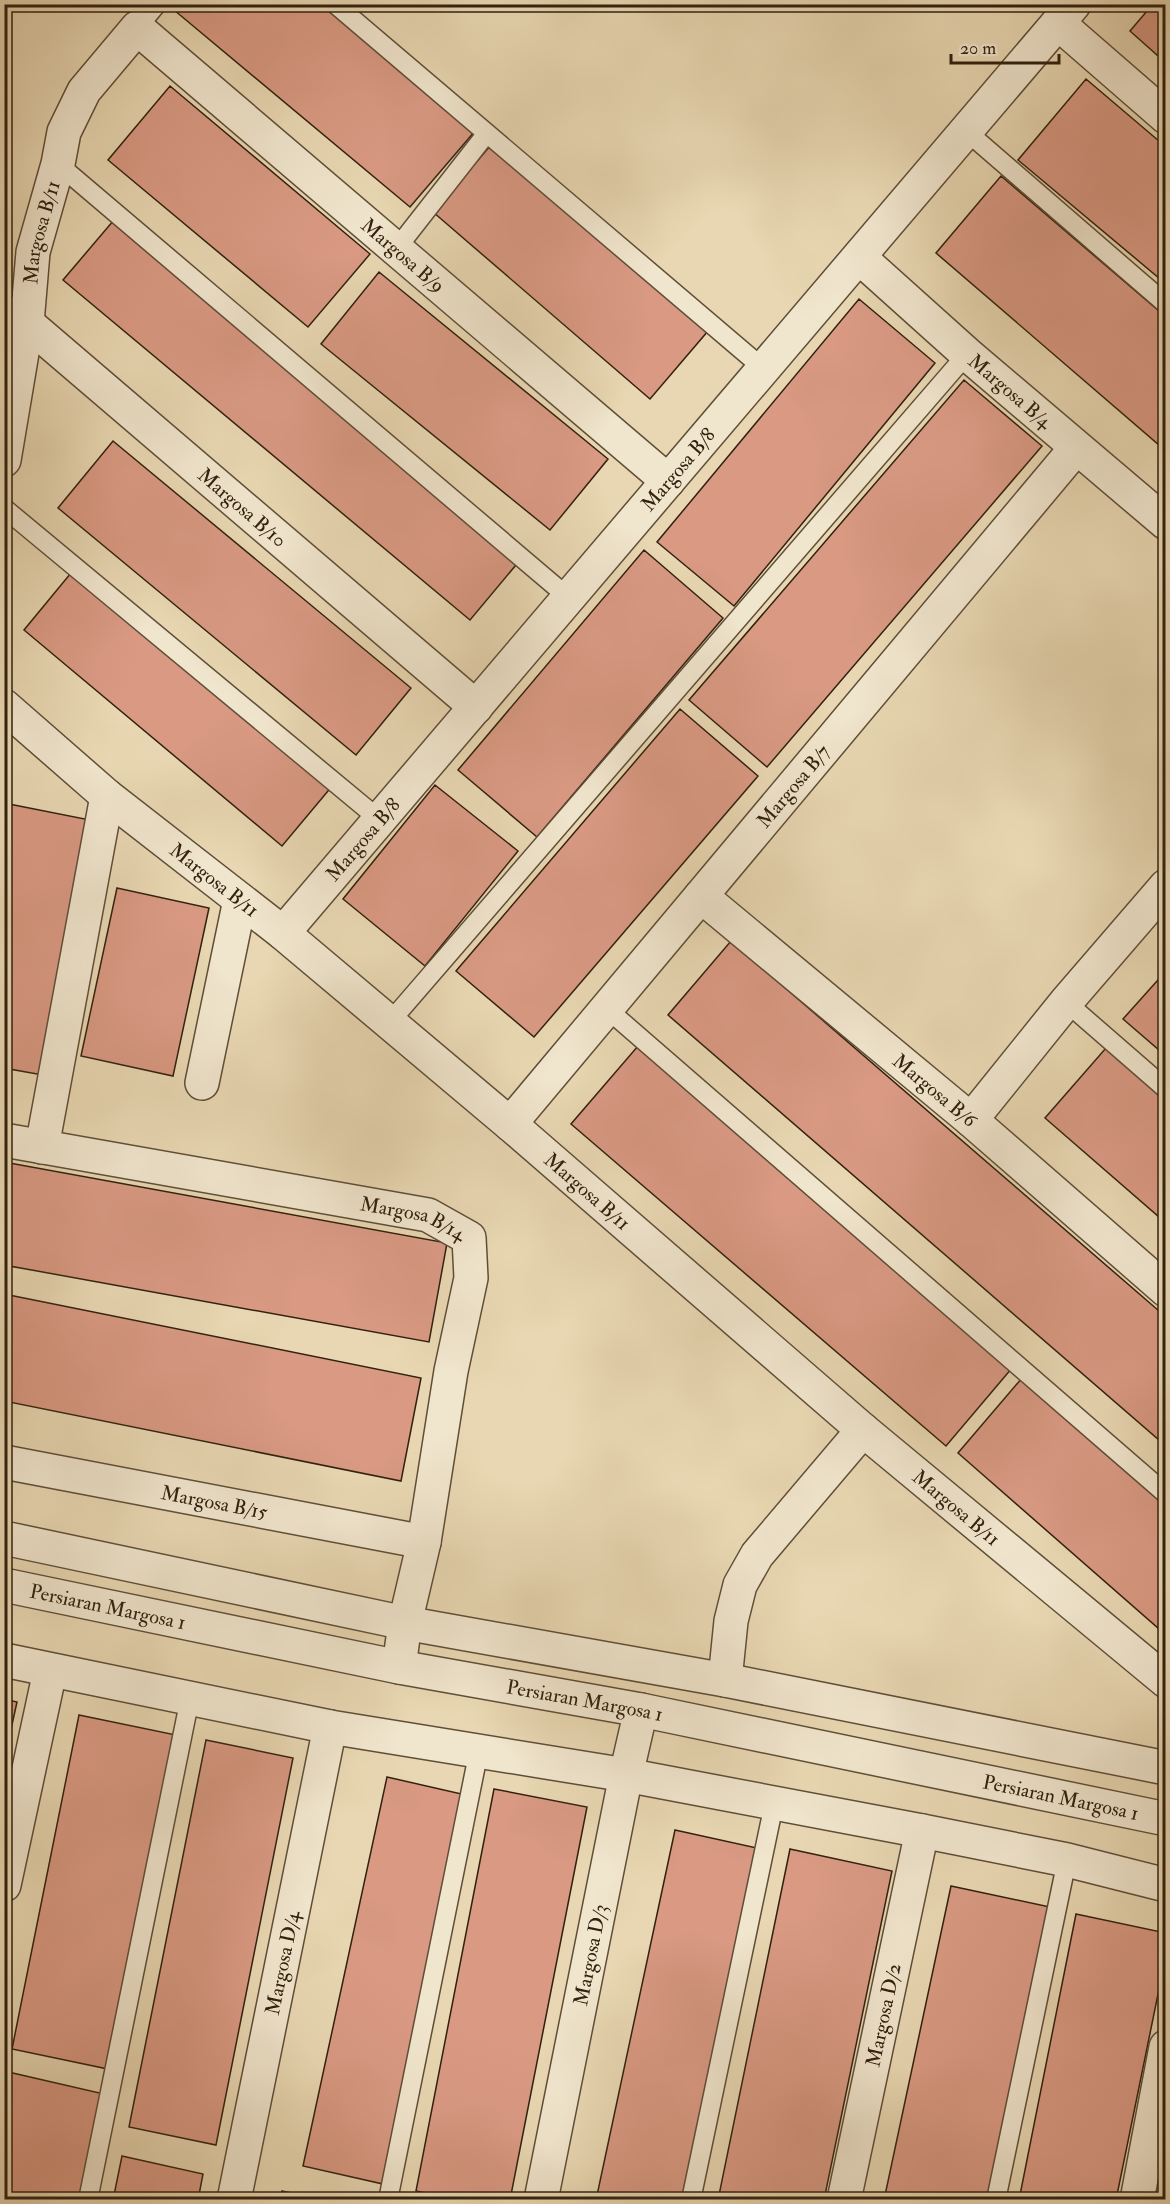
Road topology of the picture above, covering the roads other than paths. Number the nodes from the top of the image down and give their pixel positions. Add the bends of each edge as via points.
1 (335, 4) edge
2 (1066, 14) edge
3 (147, 16) edge
4 (1166, 117) edge
5 (965, 130) junction
6 (487, 133) junction
7 (58, 164) junction
8 (397, 248) junction
9 (859, 257) junction
10 (1166, 304) edge
11 (16, 318) edge
12 (966, 354) junction
13 (764, 369) junction
14 (1076, 448) junction
15 (4, 460) edge
16 (668, 481) junction
17 (4, 508) edge
18 (1166, 523) edge
19 (568, 598) junction
20 (4, 706) edge
21 (476, 707) junction
22 (107, 796) junction
23 (380, 820) junction
24 (1163, 895) edge
25 (701, 896) junction
26 (240, 900) junction
27 (283, 933) junction
28 (1066, 1002) junction
29 (606, 1008) junction
30 (389, 1023) junction
31 (202, 1083) dead end
32 (1166, 1089) edge
33 (971, 1120) junction
34 (510, 1124) junction
35 (4, 1140) edge
36 (42, 1146) junction
37 (1166, 1290) edge
38 (863, 1430) junction
39 (4, 1462) edge
40 (1166, 1494) edge
41 (4, 1538) edge
42 (424, 1542) junction
43 (4, 1584) edge
44 (405, 1623) junction
45 (4, 1660) edge
46 (399, 1667) junction
47 (50, 1671) junction
48 (725, 1680) junction
49 (1166, 1681) edge
50 (190, 1698) junction
51 (641, 1710) junction
52 (330, 1726) junction
53 (479, 1750) junction
54 (1166, 1768) edge
55 (626, 1775) junction
56 (774, 1804) junction
57 (1166, 1819) edge
58 (922, 1831) junction
59 (1067, 1860) junction
60 (4, 1885) edge
61 (1166, 1885) edge
62 (1166, 2047) edge
63 (88, 2199) edge
64 (234, 2199) edge
65 (387, 2199) edge
66 (542, 2199) edge
67 (691, 2199) edge
68 (844, 2199) edge
69 (996, 2199) edge
70 (1137, 2199) edge

1 - 6 lane
2 - 4 street
2 - 5 street, Margosa B/8
3 - 7 street, Margosa B/11 via 84,91 64,132
3 - 8 street, Margosa B/9
5 - 9 street, Margosa B/8
5 - 10 lane
6 - 8 lane
6 - 13 lane
7 - 11 street, Margosa B/11
7 - 19 lane
8 - 16 street, Margosa B/9
9 - 12 street, Margosa B/4
9 - 13 street, Margosa B/8
11 - 15 street, Margosa B/11
11 - 21 street, Margosa B/10
12 - 14 street, Margosa B/4
12 - 30 lane
13 - 16 street, Margosa B/8
14 - 18 street, Margosa B/4
14 - 25 street, Margosa B/7
16 - 19 street, Margosa B/8
17 - 23 lane
19 - 21 street, Margosa B/8
20 - 22 street, Margosa B/11
21 - 23 street, Margosa B/8
22 - 26 street, Margosa B/11
22 - 36 street
23 - 27 street, Margosa B/8
24 - 28 street
25 - 29 street, Margosa B/7
25 - 33 street, Margosa B/6
26 - 27 street, Margosa B/11
26 - 31 street
27 - 30 street, Margosa B/11
28 - 32 lane
28 - 33 street
29 - 34 street, Margosa B/7
29 - 40 lane
30 - 34 street, Margosa B/11
33 - 37 street, Margosa B/6
34 - 38 street, Margosa B/11
35 - 36 street, Margosa B/14
36 - 42 street, Margosa B/14 via 428,1215 469,1238 471,1278 451,1371
38 - 48 street via 757,1555 740,1585 731,1621
38 - 49 street, Margosa B/11
39 - 42 street, Margosa B/15
41 - 44 street
42 - 44 street, Margosa B/14
43 - 46 street, Persiaran Margosa 1
44 - 46 street, Margosa B/14
44 - 48 street
45 - 47 street
46 - 51 street, Persiaran Margosa 1
47 - 50 street
47 - 60 street
48 - 54 street
50 - 52 street
50 - 63 lane
51 - 55 street, Margosa D/3
51 - 57 street, Persiaran Margosa 1
52 - 53 street
52 - 64 street, Margosa D/4
53 - 55 street
53 - 65 lane
55 - 56 street
55 - 66 street, Margosa D/3
56 - 58 street
56 - 67 lane
58 - 59 street
58 - 68 street, Margosa D/2
59 - 61 street
59 - 69 lane
62 - 70 street

